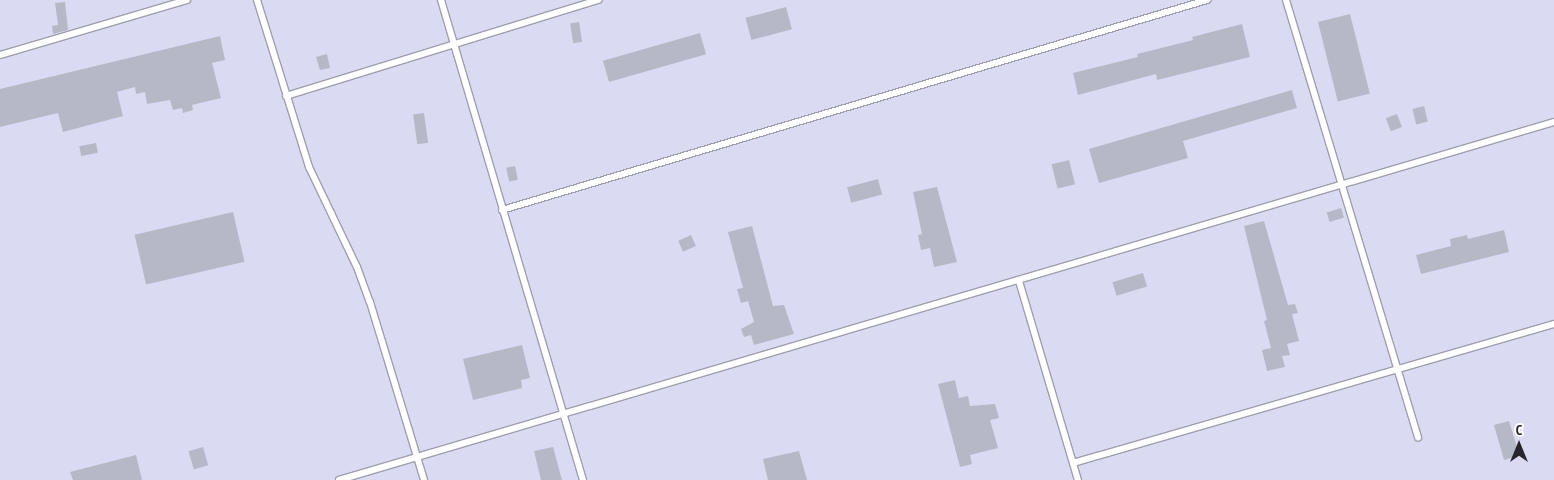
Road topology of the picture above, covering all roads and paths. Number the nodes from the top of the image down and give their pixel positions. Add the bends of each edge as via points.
1 (186, 0) edge
2 (257, 0) edge
3 (441, 0) edge
4 (600, 0) edge
5 (1207, 0) edge
6 (1286, 0) edge
7 (455, 43) junction
8 (0, 55) edge
9 (286, 96) junction
10 (1554, 122) edge
11 (1340, 186) junction
12 (502, 210) junction
13 (1018, 281) junction
14 (1554, 324) edge
15 (1398, 370) junction
16 (563, 414) junction
17 (1418, 438) dead end
18 (417, 457) junction
19 (1073, 463) junction
20 (339, 480) edge
21 (424, 480) edge
22 (583, 480) edge
23 (1078, 480) edge

1 - 8 lane
2 - 9 lane
3 - 7 lane
4 - 7 lane
5 - 12 lane
6 - 11 lane
7 - 9 lane
7 - 12 lane
9 - 18 lane via 309,167 370,302
10 - 11 lane
11 - 13 lane
11 - 15 lane
12 - 16 lane
13 - 16 lane
13 - 19 lane
14 - 15 lane
15 - 17 lane
15 - 19 lane
16 - 18 lane
16 - 22 lane
18 - 20 lane
18 - 21 lane
19 - 23 lane

